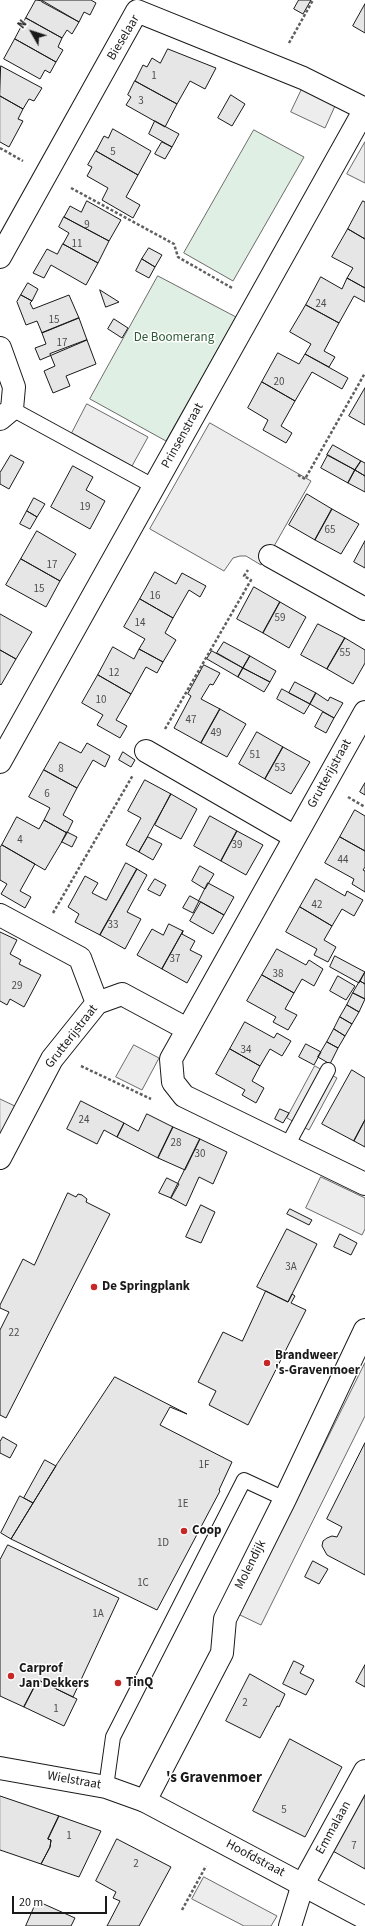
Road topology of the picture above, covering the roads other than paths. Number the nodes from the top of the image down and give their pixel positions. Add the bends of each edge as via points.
1 (141, 6) edge
2 (365, 109) edge
3 (0, 257) edge
4 (0, 348) edge
5 (6, 414) edge
6 (144, 481) dead end
7 (270, 556) dead end
8 (365, 609) edge
9 (365, 712) edge
10 (146, 751) dead end
11 (0, 762) edge
12 (295, 836) junction
13 (0, 915) edge
14 (97, 1003) junction
15 (187, 1029) junction
16 (328, 1070) dead end
17 (287, 1146) junction
18 (0, 1158) edge
19 (365, 1184) edge
20 (365, 1330) edge
21 (285, 1499) junction
22 (0, 1768) edge
23 (365, 1771) edge
24 (106, 1786) junction
25 (145, 1801) junction
26 (303, 1884) junction
27 (365, 1918) edge
28 (290, 1926) edge

1 - 2 street, Bieselaar via 303,78
1 - 3 street, Bieselaar
2 - 11 street, Prinsenstraat
4 - 5 street via 14,387
5 - 6 lane
7 - 8 street
9 - 12 street, Grutterijstraat
10 - 12 street
12 - 15 street, Grutterijstraat
13 - 14 street via 80,958
14 - 15 street, Grutterijstraat via 122,994
14 - 18 street, Grutterijstraat via 56,1053
15 - 17 street, Grutterijstraat via 171,1059 173,1082 184,1096
16 - 17 lane
17 - 19 street
20 - 21 street, Molendijk
21 - 24 lane via 244,1480 112,1737
21 - 25 street, Molendijk via 225,1619 222,1653
22 - 24 street, Wielstraat
23 - 26 street, Emmalaan
24 - 25 street, Wielstraat
25 - 26 street, Hoofdstraat
26 - 27 street, Hoofdstraat
26 - 28 street, Emmalaan

